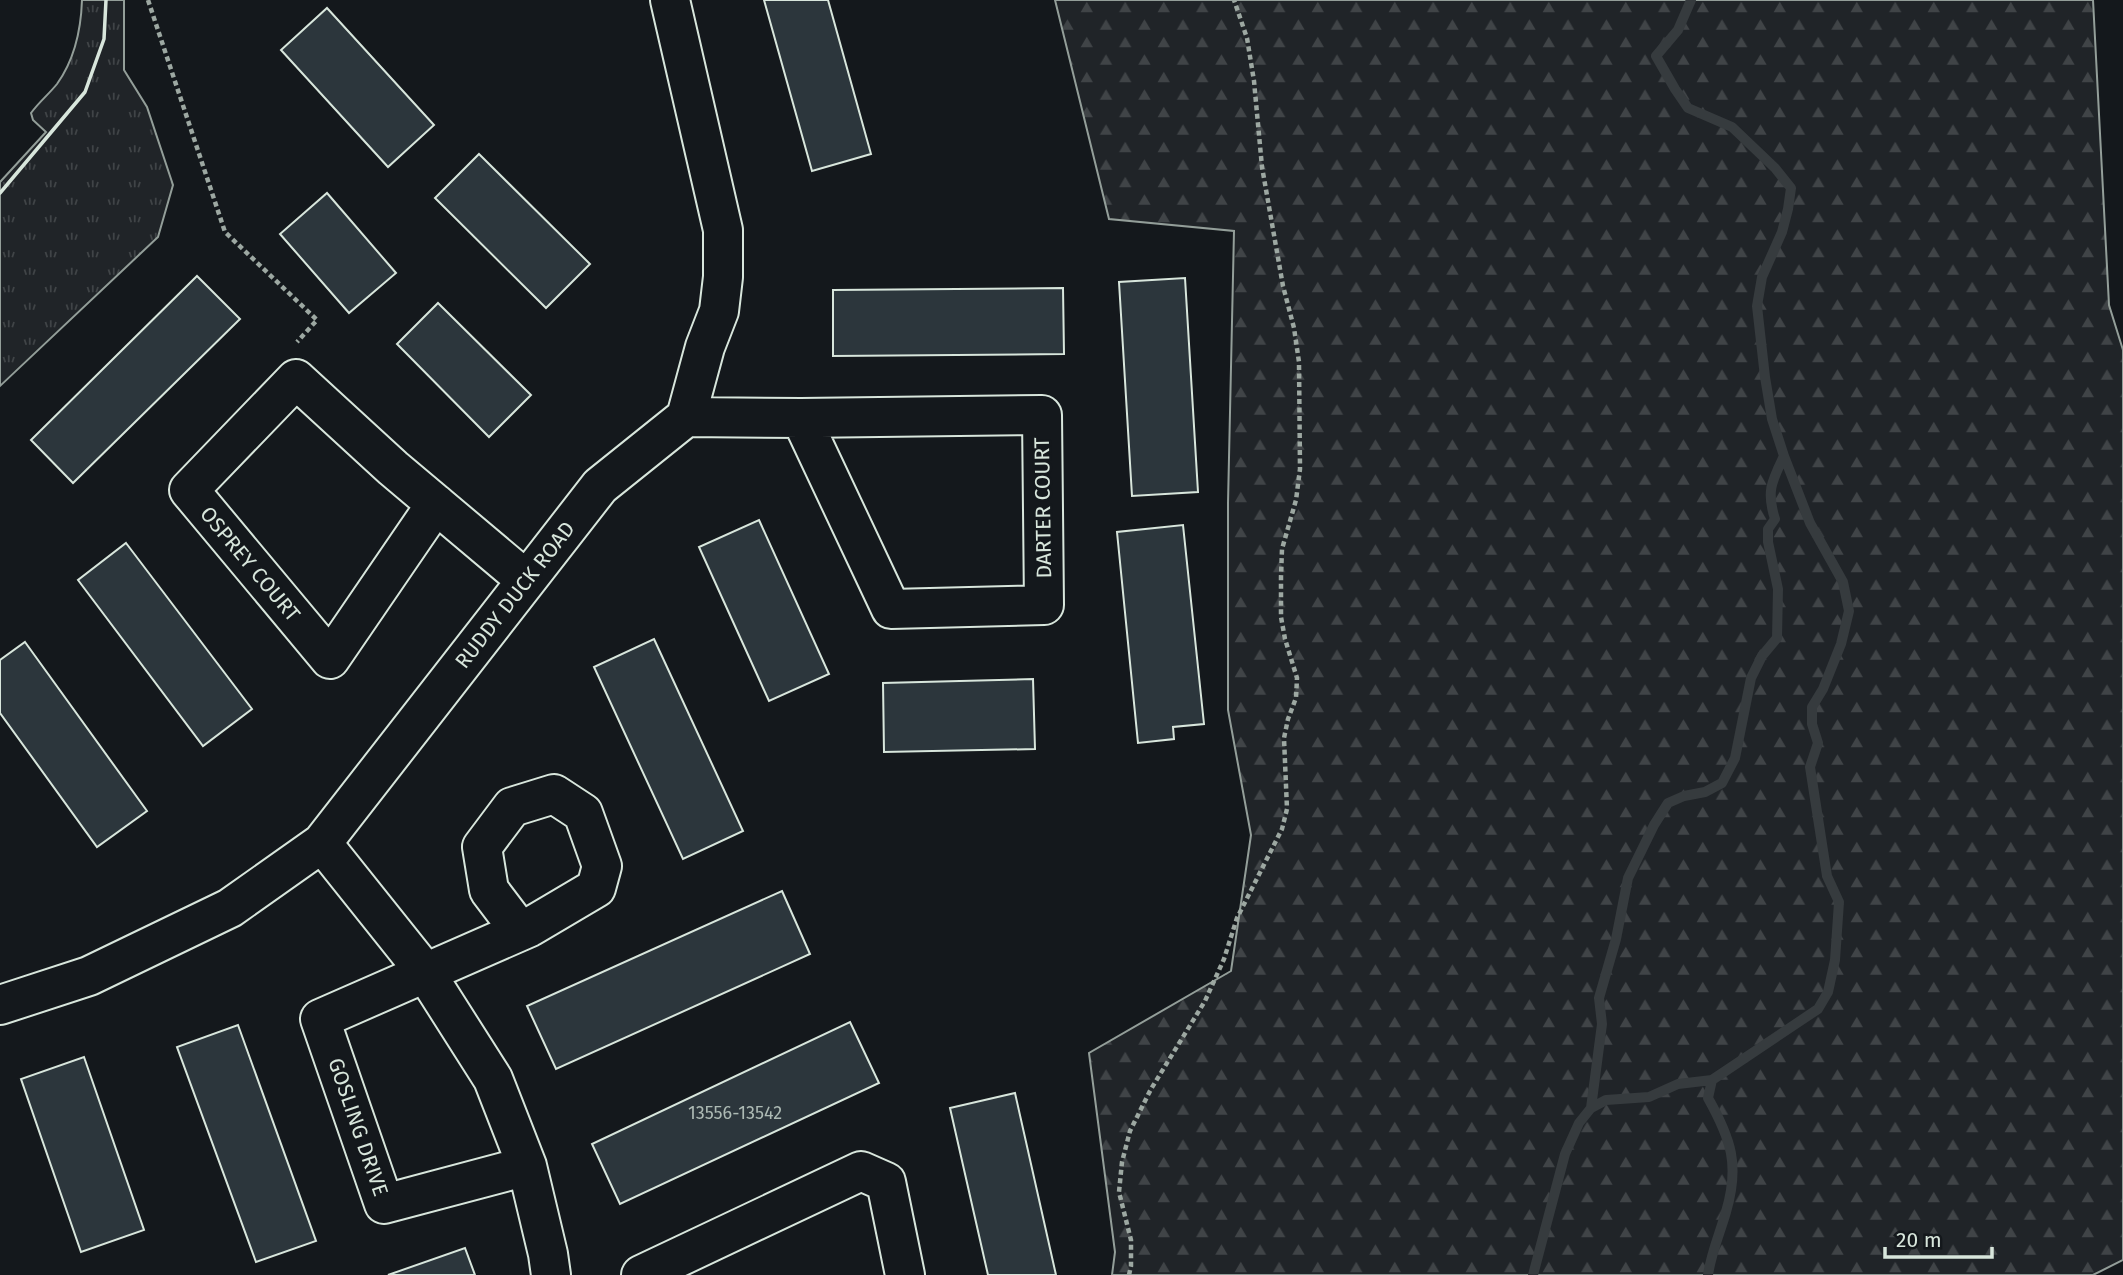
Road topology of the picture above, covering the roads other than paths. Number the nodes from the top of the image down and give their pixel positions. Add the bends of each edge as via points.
1 (670, 0) edge
2 (687, 417) junction
3 (801, 418) junction
4 (436, 504) junction
5 (526, 580) junction
6 (322, 843) junction
7 (520, 931) dead end
8 (425, 972) junction
9 (0, 1005) edge
10 (527, 1166) junction
11 (647, 1274) edge
12 (551, 1275) edge
13 (905, 1275) edge

1 - 2 street via 723,230 719,311
2 - 3 street, DARTER COURT
2 - 5 street, RUDDY DUCK ROAD via 600,485
3 - 3 street, DARTER COURT via 1042,415 1044,605 891,609
4 - 4 street, OSPREY COURT via 296,379 189,490 330,659
4 - 5 street
5 - 6 street, RUDDY DUCK ROAD
6 - 8 street
6 - 9 street, RUDDY DUCK ROAD via 230,908 89,976
7 - 8 street, GOSLING DRIVE
8 - 10 street via 493,1079
8 - 10 street, GOSLING DRIVE via 320,1019 384,1204
10 - 12 street
11 - 13 street via 861,1171 886,1182

